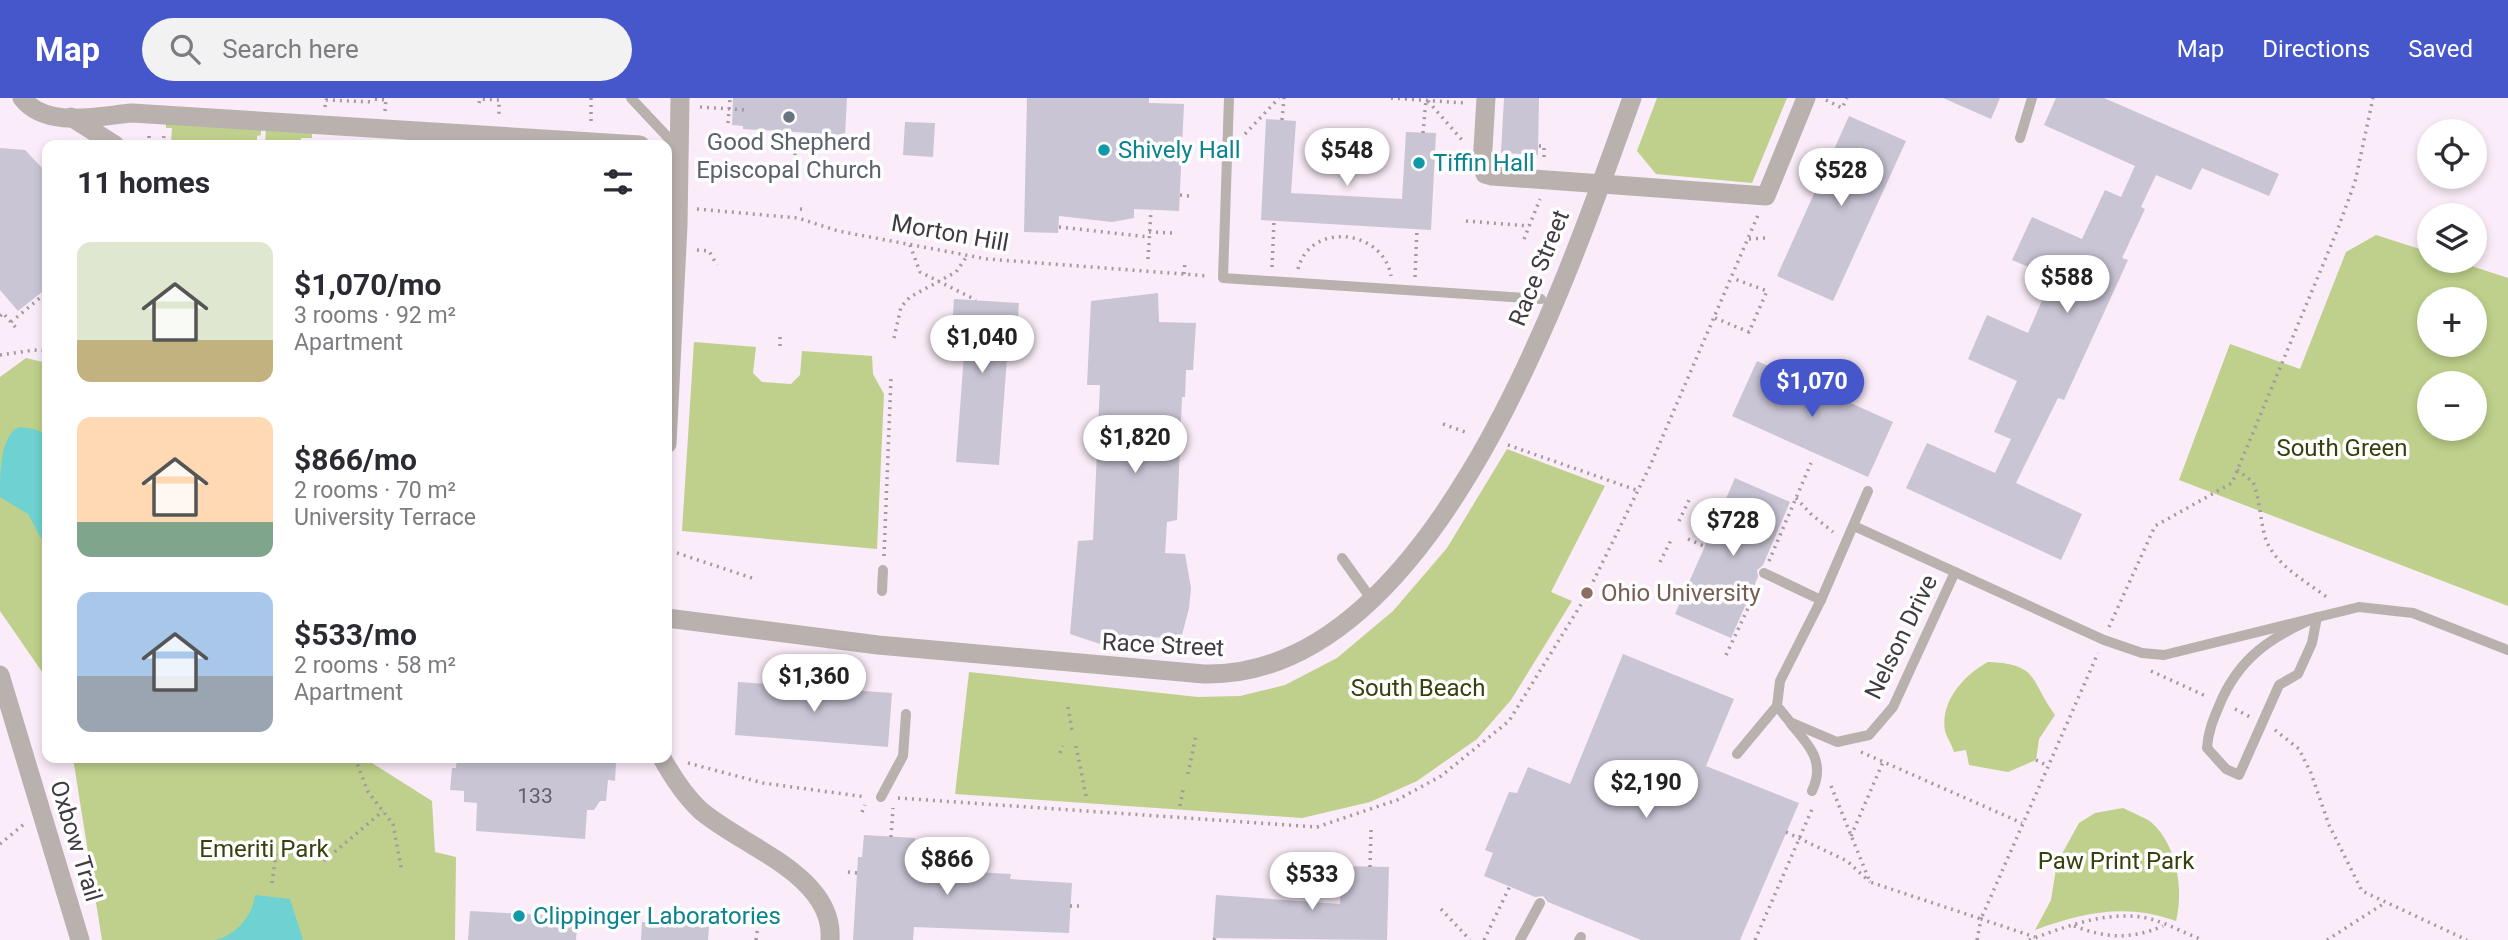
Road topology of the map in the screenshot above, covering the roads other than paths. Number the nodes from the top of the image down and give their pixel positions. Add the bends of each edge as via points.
1 (22, 98) edge
2 (631, 98) edge
3 (680, 98) edge
4 (1229, 98) edge
5 (1632, 98) edge
6 (1806, 98) edge
7 (2032, 98) edge
8 (1481, 101) edge
9 (71, 117) junction
10 (2020, 138) dead end
11 (107, 140) edge
12 (561, 140) edge
13 (666, 140) edge
14 (672, 147) edge
15 (1600, 183) junction
16 (673, 193) edge
17 (672, 235) edge
18 (1541, 299) dead end
19 (1868, 491) dead end
20 (1854, 526) junction
21 (1342, 558) dead end
22 (883, 570) road end
23 (1955, 572) junction
24 (1764, 573) road end
25 (882, 591) dead end
26 (1372, 600) junction
27 (1821, 600) junction
28 (2318, 617) junction
29 (672, 619) edge
30 (2508, 650) edge
31 (0, 675) edge
32 (1777, 706) junction
33 (906, 714) dead end
34 (1790, 722) junction
35 (1737, 754) dead end
36 (665, 763) edge
37 (1814, 795) road end
38 (881, 797) road end
39 (1541, 903) dead end
40 (80, 940) edge
41 (830, 940) edge
42 (1520, 940) edge

1 - 9 street via 35,111
2 - 13 lane
3 - 14 street
4 - 18 lane via 1223,278
5 - 15 street, Race Street
6 - 15 street via 1766,196
7 - 10 lane
8 - 15 street via 1485,174
9 - 11 street
9 - 12 street via 132,113
14 - 16 street
15 - 26 street, Race Street via 1553,304 1476,461 1437,524
16 - 17 street
19 - 20 lane
20 - 23 lane
20 - 27 lane
21 - 26 lane
22 - 25 lane
23 - 28 lane via 2141,653 2164,655
23 - 34 lane, Nelson Drive via 1893,707 1869,735 1837,742
24 - 27 lane
26 - 29 street, Race Street via 1299,653 1262,668 1222,675 1029,660
27 - 32 lane via 1780,681
28 - 28 lane via 2265,643 2226,688 2207,748 2226,769 2238,775 2279,685 2298,674
28 - 30 lane via 2342,608 2413,613
31 - 40 street, Oxbow Trail
32 - 34 lane
32 - 35 lane
33 - 38 lane via 904,756
34 - 37 lane via 1814,750 1819,765
36 - 41 street via 700,810 814,891 828,912
39 - 42 lane

